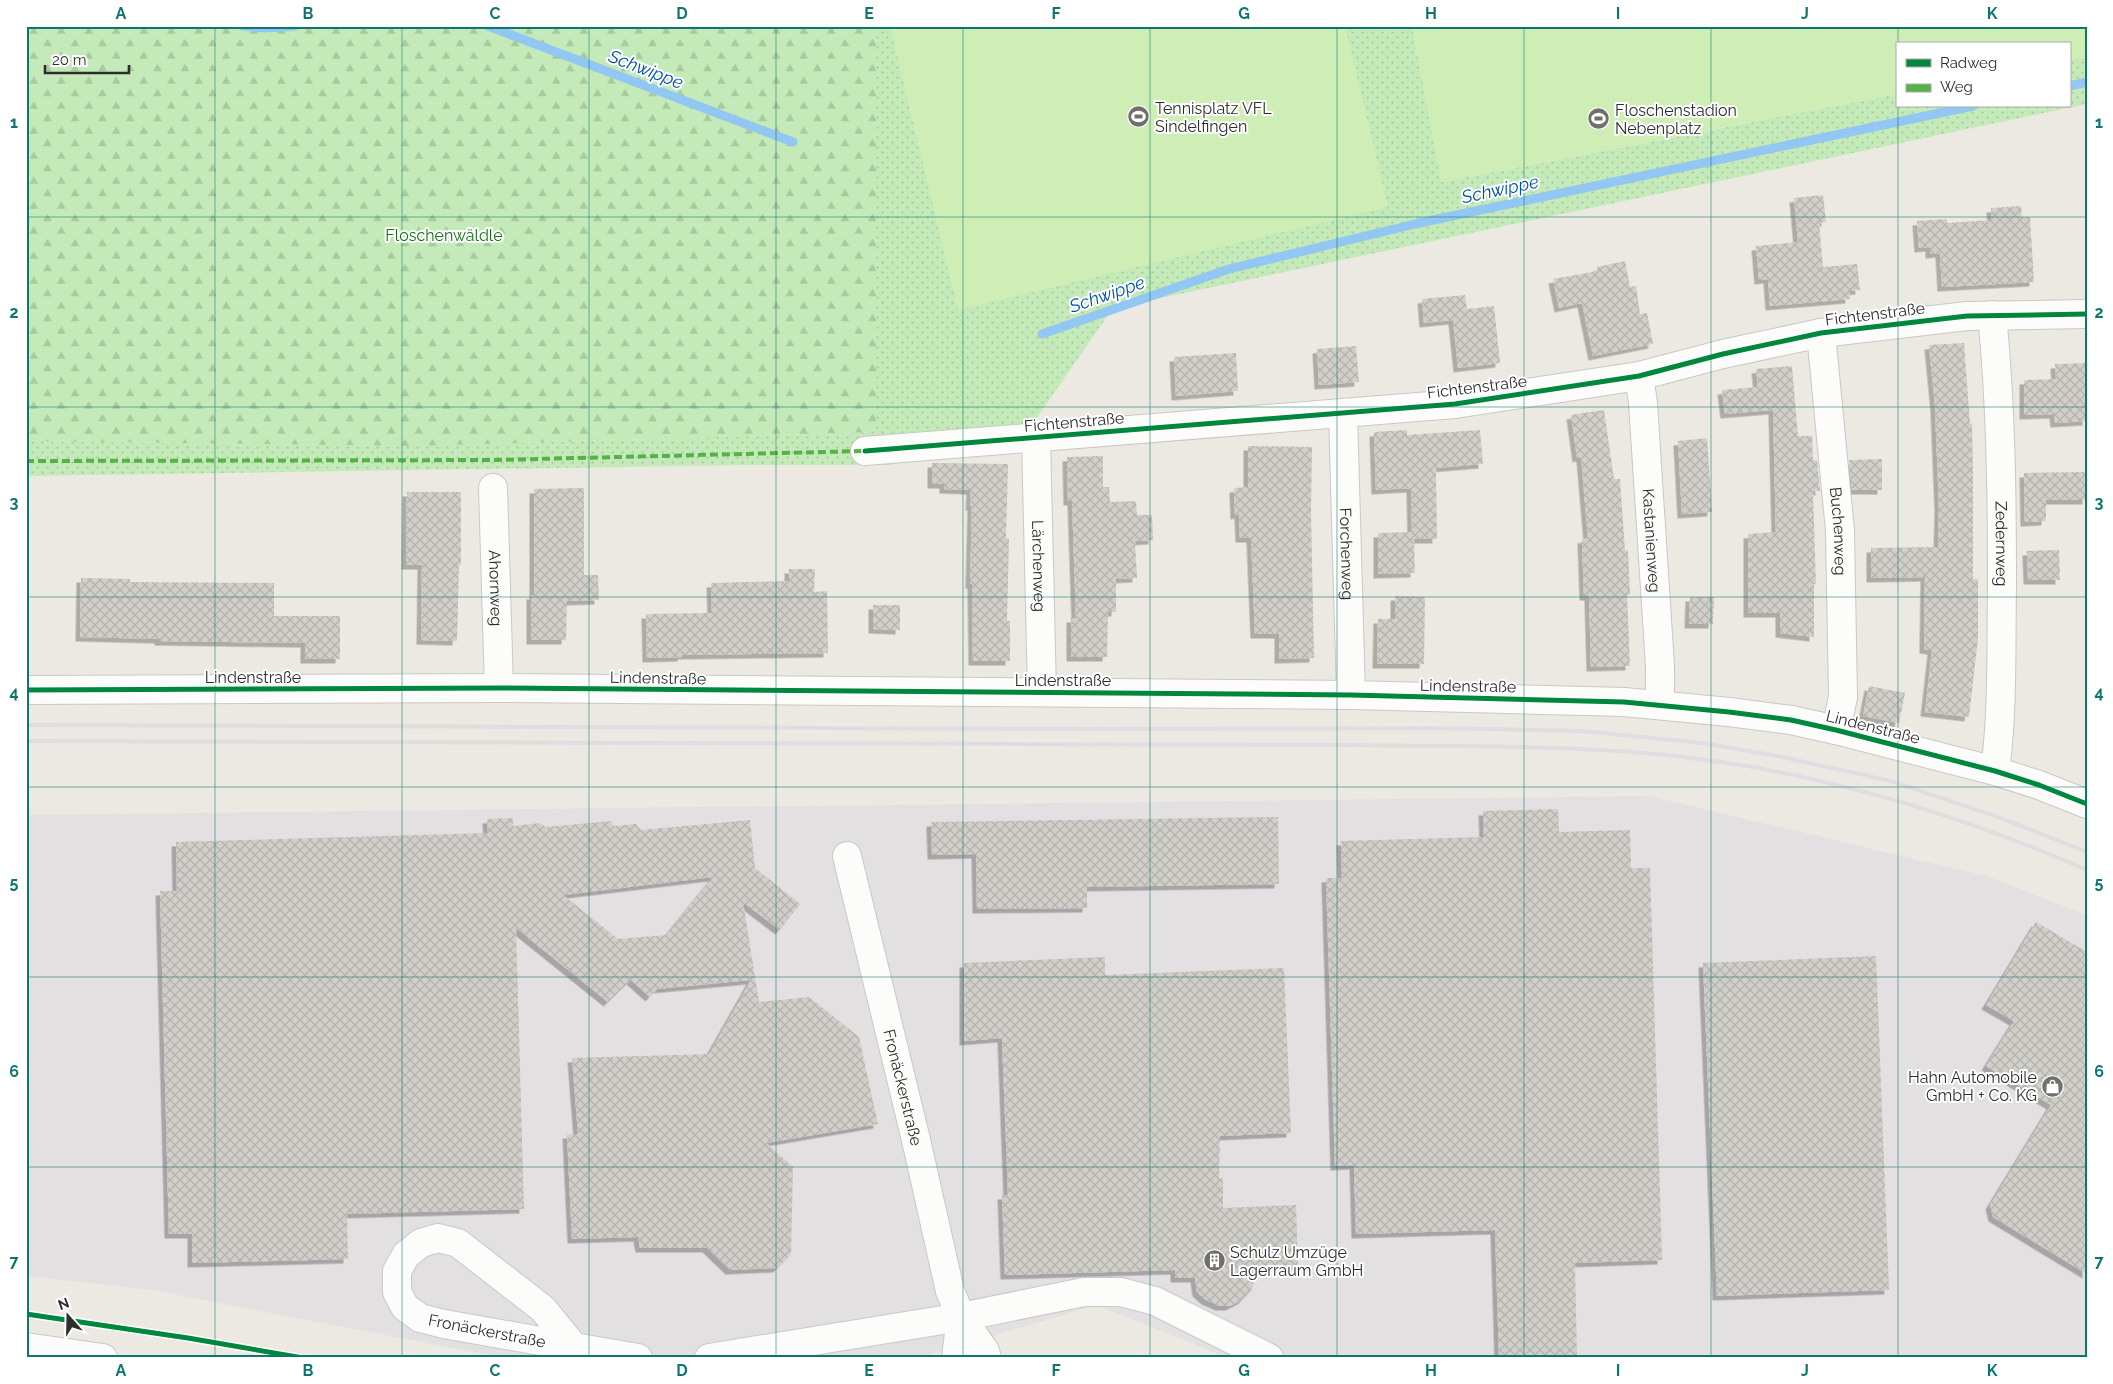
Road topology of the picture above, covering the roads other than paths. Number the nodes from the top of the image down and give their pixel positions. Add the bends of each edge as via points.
1 (2087, 314) edge
2 (1992, 315) junction
3 (1821, 333) junction
4 (1639, 376) junction
5 (1343, 414) junction
6 (1036, 438) junction
7 (865, 452) dead end
8 (494, 488) dead end
9 (499, 688) junction
10 (26, 690) edge
11 (1042, 692) junction
12 (1351, 695) junction
13 (1660, 705) junction
14 (1836, 730) junction
15 (1995, 771) junction
16 (2087, 804) edge
17 (847, 856) dead end
18 (961, 1317) junction
19 (26, 1347) edge
20 (574, 1348) junction
21 (103, 1358) edge
22 (638, 1358) edge
23 (709, 1358) edge
24 (956, 1358) edge
25 (987, 1358) edge
26 (1269, 1358) edge

1 - 2 street, Fichtenstraße
2 - 3 street, Fichtenstraße
2 - 15 street, Zedernweg via 2001,431 2002,544 2002,634
3 - 4 street, Fichtenstraße
3 - 14 street, Buchenweg via 1840,531 1843,697
4 - 5 street, Fichtenstraße via 1455,404
4 - 13 street, Kastanienweg via 1657,618
5 - 6 street, Fichtenstraße
5 - 12 street, Forchenweg
6 - 7 street, Fichtenstraße
6 - 11 street, Lärchenweg
8 - 9 street, Ahornweg
9 - 10 street, Lindenstraße
9 - 11 street, Lindenstraße
11 - 12 street, Lindenstraße
12 - 13 street, Lindenstraße
13 - 14 street, Lindenstraße via 1790,720
14 - 15 street, Lindenstraße
15 - 16 street, Lindenstraße
17 - 18 street, Fronäckerstraße via 950,1291
18 - 23 street
18 - 24 street, Fronäckerstraße
18 - 25 street, Fronäckerstraße
18 - 26 street via 1084,1292 1122,1292 1155,1301
19 - 21 street
20 - 20 street, Fronäckerstraße via 543,1309 458,1243 438,1238 421,1243 406,1255 397,1272 397,1292 405,1307 420,1318
20 - 22 street, Fronäckerstraße

